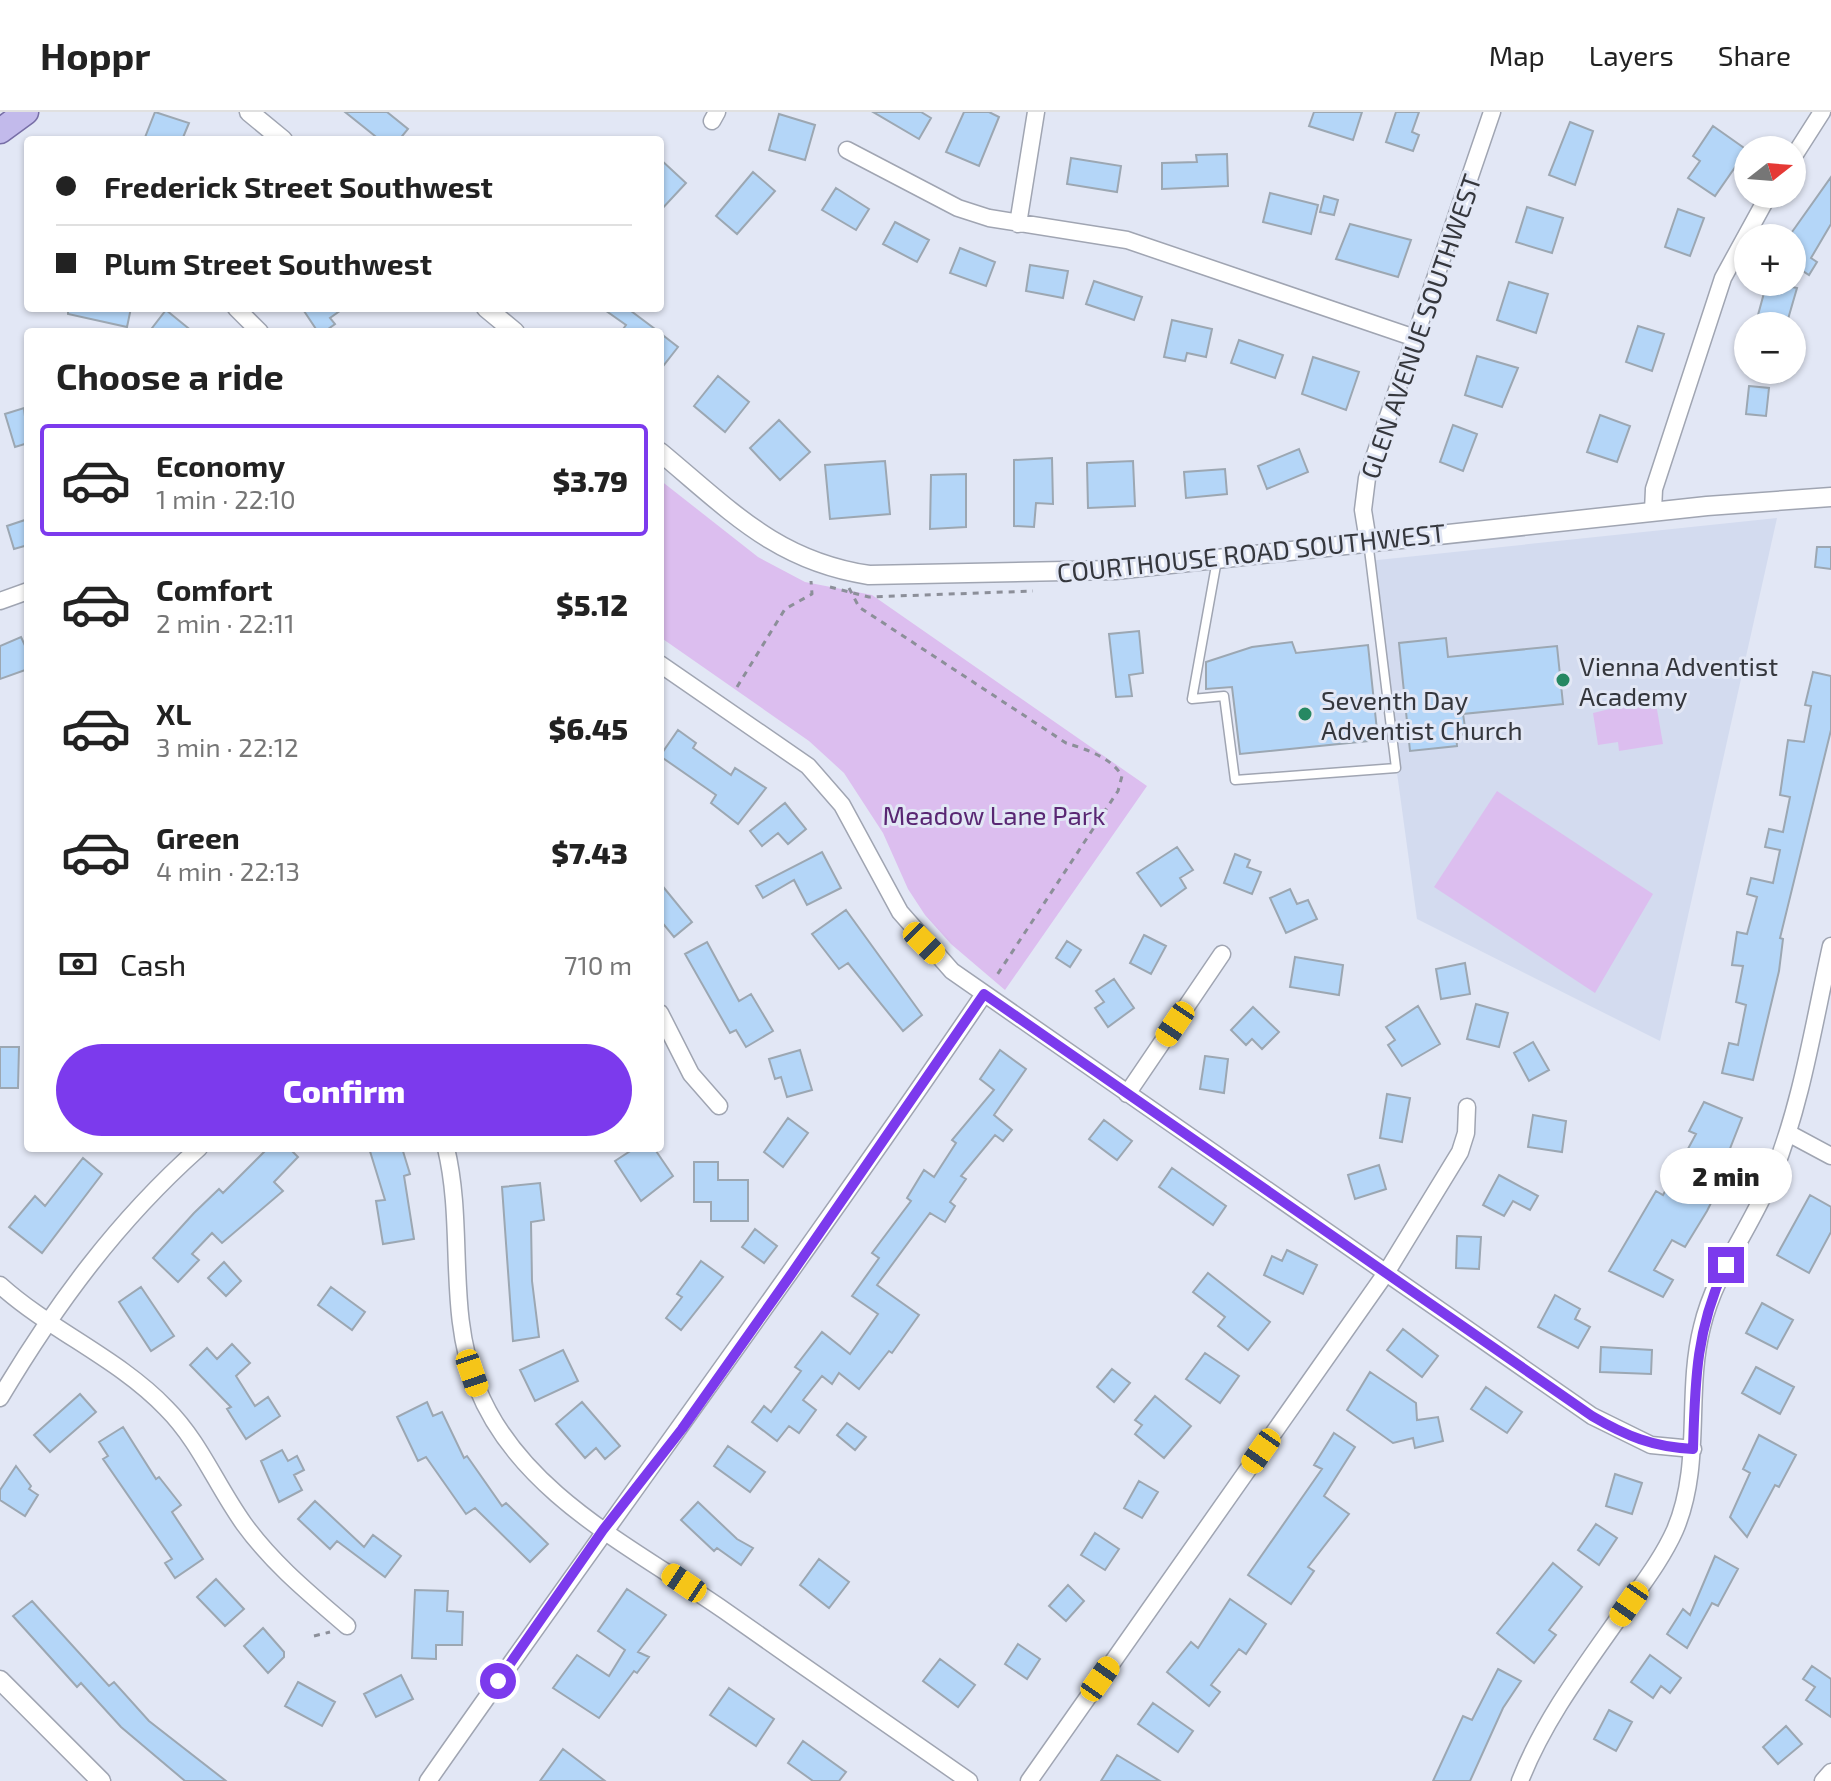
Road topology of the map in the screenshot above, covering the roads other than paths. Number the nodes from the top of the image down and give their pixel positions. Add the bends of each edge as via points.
1 (26, 112) edge
2 (249, 112) edge
3 (1036, 112) edge
4 (1492, 112) edge
5 (1822, 112) edge
6 (0, 131) edge
7 (278, 136) edge
8 (1806, 137) edge
9 (847, 150) dead end
10 (1761, 208) edge
11 (1018, 224) junction
12 (240, 312) edge
13 (491, 312) edge
14 (256, 328) edge
15 (510, 328) edge
16 (1415, 338) junction
17 (664, 455) edge
18 (1831, 497) edge
19 (1653, 511) junction
20 (1368, 541) junction
21 (1217, 559) junction
22 (24, 592) edge
23 (0, 601) edge
24 (664, 667) edge
25 (1831, 946) edge
26 (1222, 954) dead end
27 (984, 994) junction
28 (664, 1021) edge
29 (1127, 1094) junction
30 (719, 1106) dead end
31 (1467, 1107) dead end
32 (1788, 1133) junction
33 (195, 1152) edge
34 (447, 1152) edge
35 (1831, 1156) edge
36 (1386, 1273) junction
37 (0, 1285) edge
38 (45, 1322) junction
39 (0, 1398) edge
40 (1693, 1449) junction
41 (603, 1530) junction
42 (347, 1626) dead end
43 (0, 1680) edge
44 (1831, 1772) edge
45 (101, 1781) edge
46 (428, 1781) edge
47 (969, 1781) edge
48 (1029, 1781) edge
49 (1520, 1781) edge
50 (1823, 1781) edge

1 - 6 main road
2 - 7 street
3 - 11 street
4 - 16 street, GLEN AVENUE SOUTHWEST
5 - 8 street
9 - 11 street via 958,208
10 - 19 street via 1723,278 1654,489
11 - 16 street via 1127,240
12 - 14 street
13 - 15 street
16 - 20 street, GLEN AVENUE SOUTHWEST via 1364,489
17 - 21 street, COURTHOUSE ROAD SOUTHWEST via 783,549 848,572 1058,573
18 - 19 street, COURTHOUSE ROAD SOUTHWEST
19 - 20 street, COURTHOUSE ROAD SOUTHWEST
20 - 21 street, COURTHOUSE ROAD SOUTHWEST
20 - 21 lane via 1396,768 1235,780 1224,696 1192,699
22 - 23 street
24 - 27 street via 828,785 900,912 952,971
25 - 32 street
26 - 29 street
27 - 29 street
27 - 41 street via 709,1391
28 - 30 street via 691,1074
29 - 36 street
31 - 36 street via 1460,1152
32 - 35 street
32 - 40 street via 1702,1327
33 - 38 street via 118,1228
34 - 41 street via 455,1199 460,1325 477,1389 498,1428 532,1471
36 - 40 street via 1592,1416 1651,1445
36 - 48 street
37 - 38 street
38 - 39 street
38 - 42 street via 165,1406 197,1445 265,1552
40 - 49 street via 1686,1498 1661,1558 1565,1695
41 - 46 street
41 - 47 street
43 - 45 street
44 - 50 street

